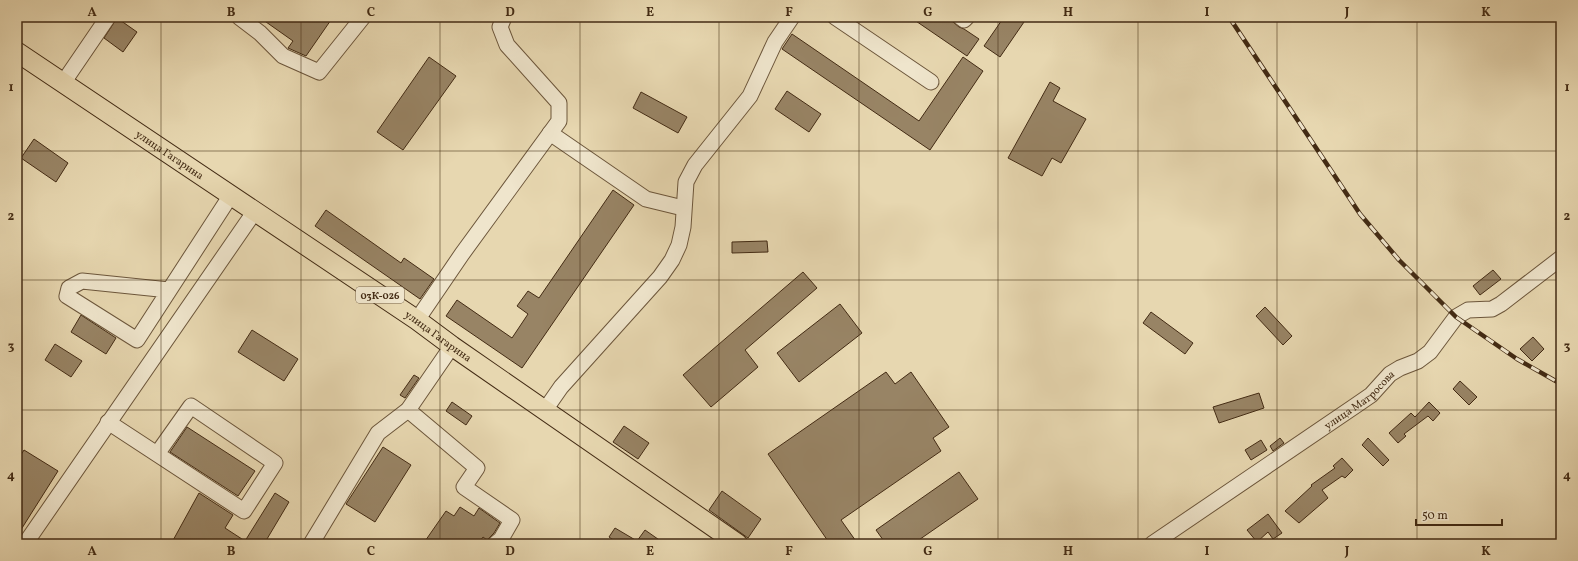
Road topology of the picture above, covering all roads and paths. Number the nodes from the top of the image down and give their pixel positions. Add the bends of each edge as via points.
1 (108, 17) edge
2 (239, 17) edge
3 (363, 17) edge
4 (504, 17) edge
5 (792, 17) edge
6 (836, 17) edge
7 (960, 17) edge
8 (967, 17) edge
9 (17, 52) edge
10 (931, 82) dead end
11 (63, 83) junction
12 (550, 133) junction
13 (231, 196) junction
14 (683, 208) junction
15 (255, 211) junction
16 (1561, 258) edge
17 (169, 290) junction
18 (417, 320) junction
19 (452, 346) junction
20 (408, 410) junction
21 (545, 410) junction
22 (108, 422) junction
23 (157, 454) junction
24 (25, 544) edge
25 (310, 544) edge
26 (495, 544) edge
27 (738, 544) edge
28 (1152, 544) edge

1 - 11 street
2 - 3 street via 283,56 319,72
4 - 12 street via 500,27 507,45 559,103 559,121
5 - 14 street via 775,42 750,96 695,165 686,182
6 - 10 street
7 - 8 street via 964,20
9 - 11 main road, улица Гагарина / 03К-026
11 - 13 main road, улица Гагарина / 03К-026
12 - 14 street via 646,199
12 - 18 street
13 - 15 main road, улица Гагарина / 03К-026
13 - 17 street
14 - 21 street via 683,227 672,260 660,277 561,387
15 - 18 main road, улица Гагарина / 03К-026
15 - 22 street
16 - 28 street, улица Матросова via 1501,304 1492,309 1468,310 1456,317 1430,352 1418,361 1390,374 1366,398
17 - 17 street via 138,340 67,296 69,288 82,280
18 - 19 main road, улица Гагарина / 03К-026
19 - 20 street
19 - 21 main road, улица Гагарина / 03К-026
20 - 25 street via 378,433
20 - 26 street via 477,468 464,487 512,520 501,539
21 - 27 main road, улица Гагарина / 03К-026
22 - 23 street
22 - 24 street
23 - 23 street via 244,511 275,463 191,406

